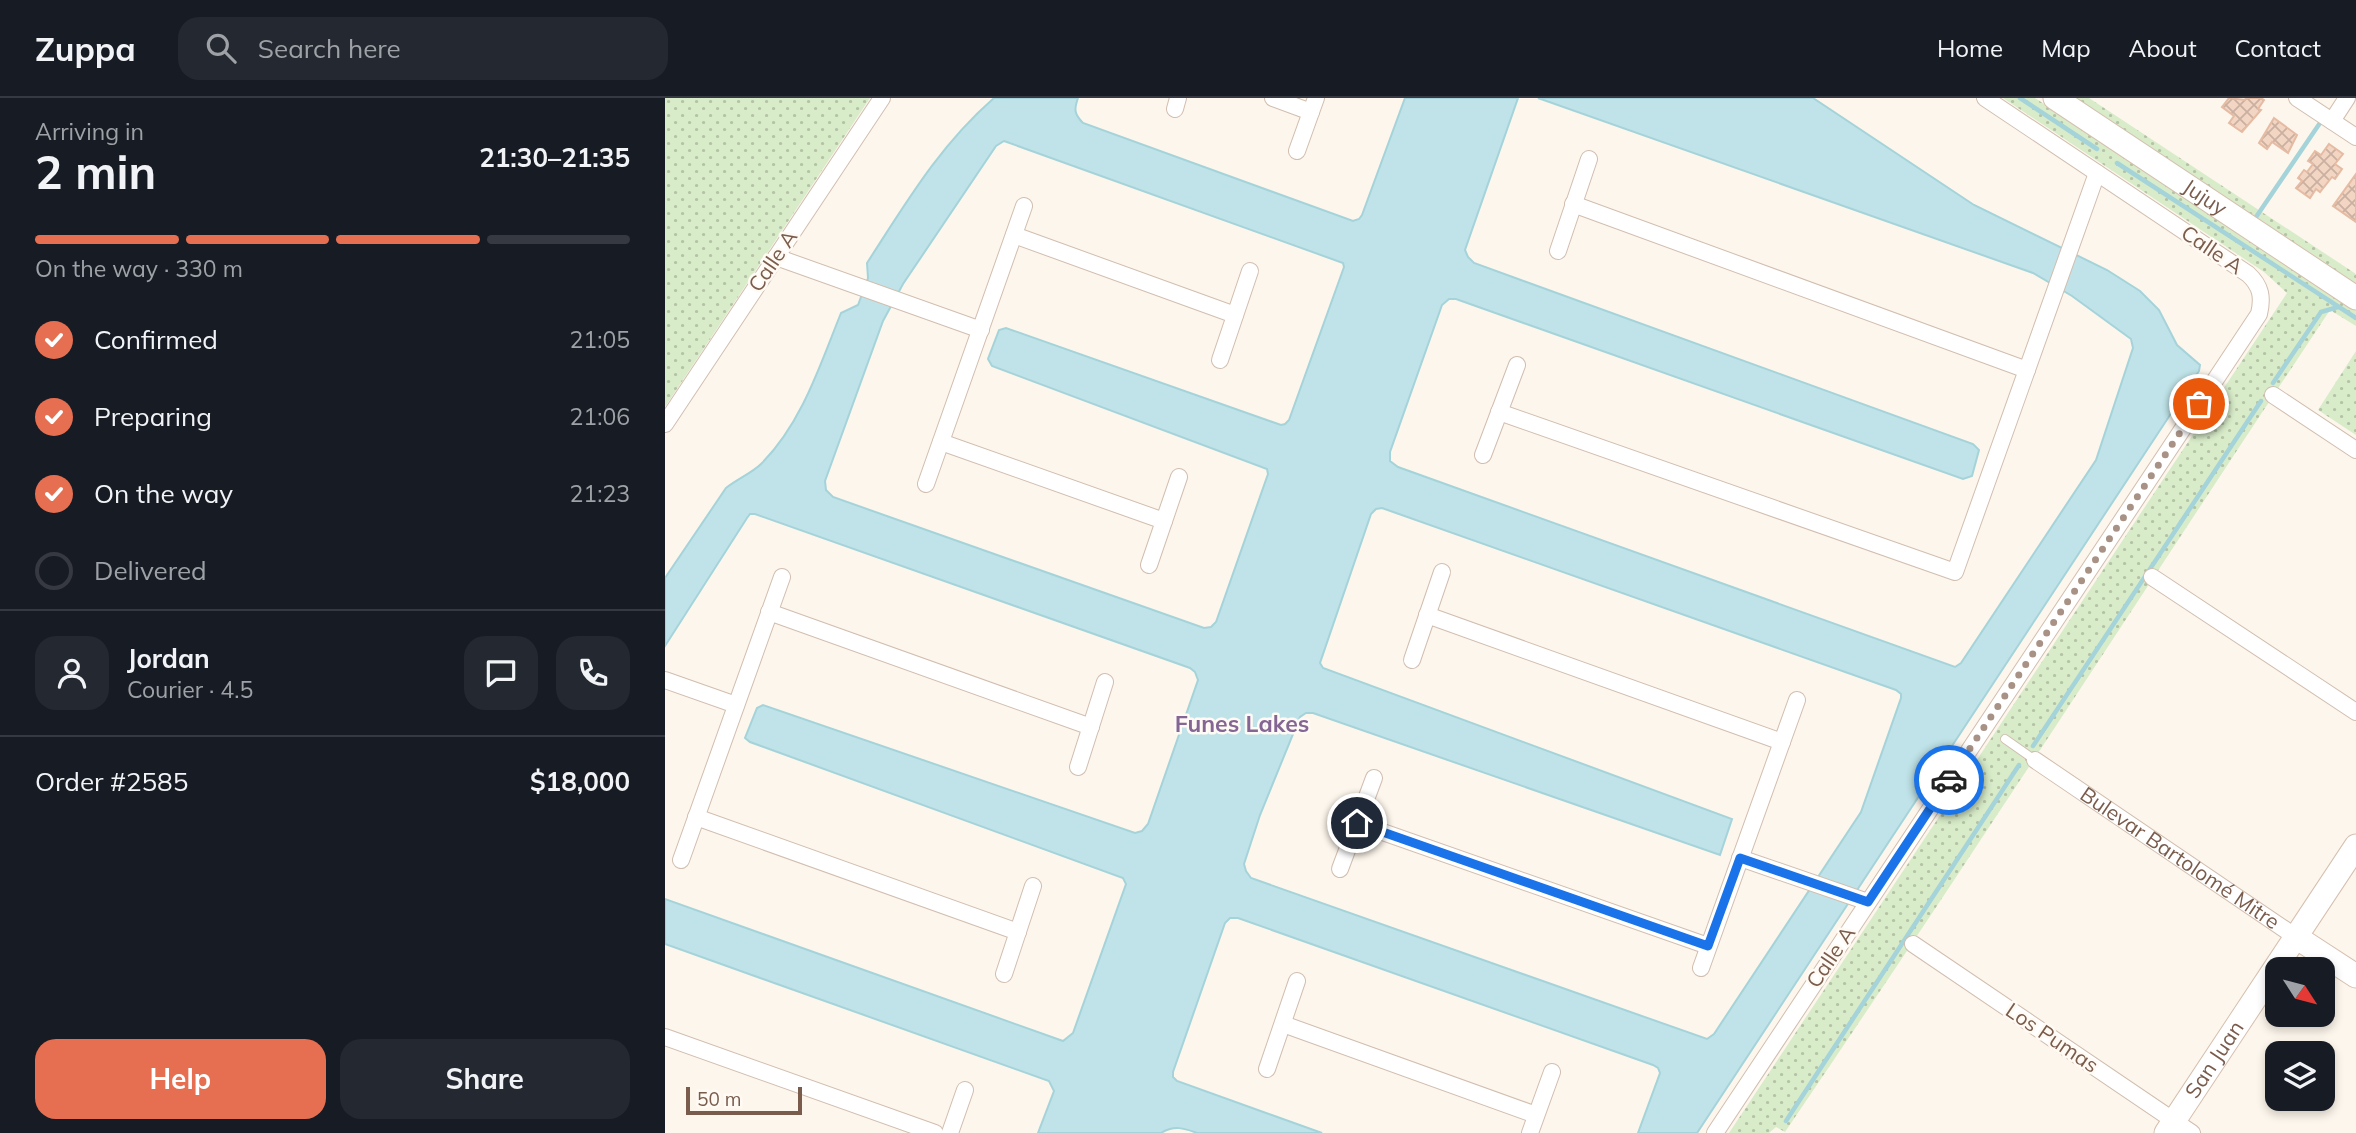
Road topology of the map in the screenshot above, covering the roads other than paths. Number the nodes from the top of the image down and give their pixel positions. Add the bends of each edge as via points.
1 (882, 98) edge
2 (1273, 98) edge
3 (1985, 98) edge
4 (2055, 98) edge
5 (2297, 98) edge
6 (2347, 98) edge
7 (1313, 105) edge
8 (2332, 121) junction
9 (2356, 137) edge
10 (1297, 151) dead end
11 (1589, 159) dead end
12 (2097, 173) junction
13 (1573, 204) junction
14 (1024, 206) dead end
15 (1014, 235) junction
16 (1557, 251) dead end
17 (776, 257) junction
18 (1250, 271) dead end
19 (2356, 298) edge
20 (1235, 315) junction
21 (981, 330) junction
22 (1220, 360) dead end
23 (1517, 365) dead end
24 (2027, 370) junction
25 (2273, 395) dead end
26 (1499, 412) junction
27 (665, 424) edge
28 (941, 442) junction
29 (2356, 450) edge
30 (1483, 455) dead end
31 (1179, 477) dead end
32 (926, 484) dead end
33 (1164, 521) junction
34 (1149, 565) dead end
35 (1442, 572) dead end
36 (782, 577) dead end
37 (2152, 577) dead end
38 (769, 612) junction
39 (1427, 615) junction
40 (1412, 660) dead end
41 (665, 680) edge
42 (1105, 682) dead end
43 (1797, 700) dead end
44 (736, 705) junction
45 (2356, 712) edge
46 (1091, 727) junction
47 (2005, 739) dead end
48 (1782, 742) junction
49 (2035, 760) joint
50 (1078, 767) dead end
51 (1374, 778) dead end
52 (697, 817) junction
53 (1357, 823) junction
54 (2356, 846) edge
55 (1740, 858) junction
56 (681, 860) dead end
57 (1341, 869) dead end
58 (1033, 886) dead end
59 (1868, 902) junction
60 (1018, 932) junction
61 (2296, 937) junction
62 (1913, 944) dead end
63 (1708, 946) junction
64 (1701, 968) dead end
65 (1004, 974) dead end
66 (2356, 976) edge
67 (1297, 981) dead end
68 (1283, 1024) junction
69 (665, 1037) edge
70 (1267, 1069) dead end
71 (1552, 1072) dead end
72 (965, 1090) dead end
73 (1536, 1115) junction
74 (2177, 1129) edge
75 (935, 1133) edge
76 (950, 1133) edge
77 (1530, 1133) edge
78 (1715, 1133) edge

1 - 17 street, Calle A
2 - 7 street
3 - 12 street, Calle A
4 - 19 street, Jujuy
5 - 8 street
6 - 8 street
7 - 10 street
8 - 9 street
11 - 13 street
12 - 24 street
12 - 59 street, Calle A via 2248,274 2261,292 2259,314
13 - 16 street
13 - 24 street
14 - 15 street
15 - 20 street
15 - 21 street
17 - 21 street
17 - 27 street, Calle A
18 - 20 street
20 - 22 street
21 - 28 street
23 - 26 street
24 - 26 street via 1955,572
25 - 29 street
26 - 30 street
28 - 32 street
28 - 33 street
31 - 33 street
33 - 34 street
35 - 39 street
36 - 38 street
37 - 45 street
38 - 44 street
38 - 46 street
39 - 40 street
39 - 48 street
41 - 44 street
42 - 46 street
43 - 48 street
44 - 52 street
46 - 50 street
47 - 49 lane, Bulevar Bartolomé Mitre
48 - 55 street
49 - 61 street, Bulevar Bartolomé Mitre
51 - 53 street
52 - 56 street
52 - 60 street
53 - 57 street
53 - 63 street
54 - 61 street, San Juan
55 - 59 street
55 - 63 street
58 - 60 street
59 - 78 street, Calle A
60 - 65 street
61 - 66 street, Bulevar Bartolomé Mitre
61 - 74 street, San Juan
62 - 74 street, Los Pumas
63 - 64 street
67 - 68 street
68 - 70 street
68 - 73 street
69 - 75 street
71 - 73 street
72 - 76 street
73 - 77 street

